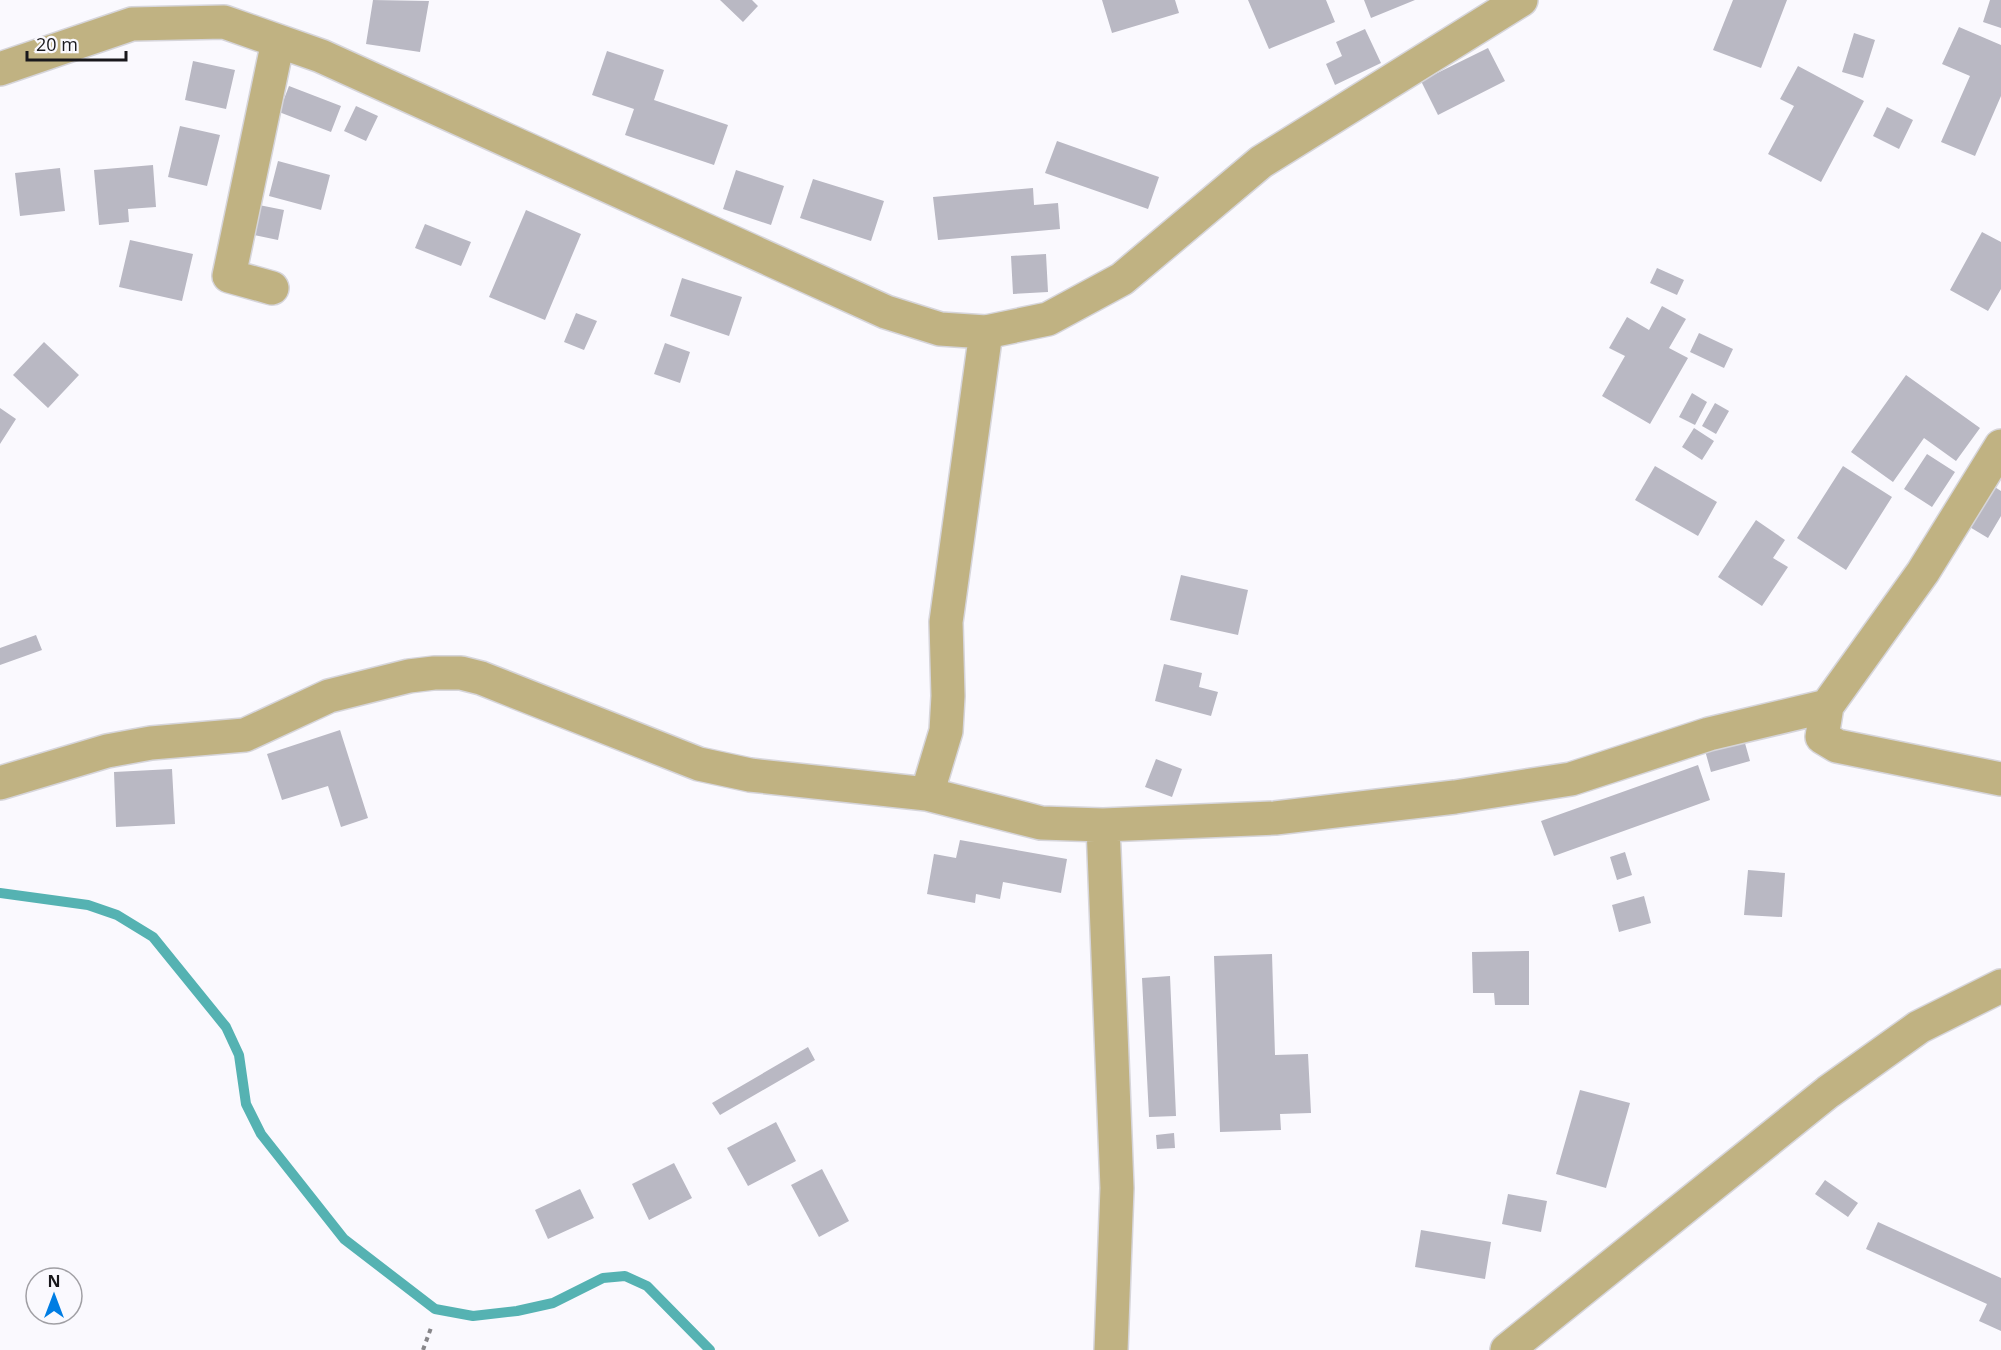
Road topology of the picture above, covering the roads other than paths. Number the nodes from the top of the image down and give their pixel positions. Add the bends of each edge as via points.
1 (1521, 0) edge
2 (225, 11) edge
3 (278, 41) junction
4 (0, 69) edge
5 (272, 288) dead end
6 (986, 332) junction
7 (2001, 446) edge
8 (1827, 706) junction
9 (2001, 779) edge
10 (0, 783) edge
11 (927, 794) junction
12 (1102, 825) junction
13 (2001, 986) edge
14 (1111, 1350) edge
15 (1507, 1350) edge

1 - 6 street via 1261,162 1122,279 1048,319
2 - 3 street
2 - 4 street via 132,24
3 - 5 street via 229,276
3 - 6 street via 321,56 886,312 940,329
6 - 11 street via 945,621 945,731
7 - 8 street via 1923,572
8 - 9 street via 1822,737 1837,746
8 - 12 street via 1709,734 1571,779 1275,818
10 - 11 street via 107,751 245,735 329,696 409,676 461,673 699,764 750,775
11 - 12 street via 1041,823
12 - 14 street via 1117,1188
13 - 15 street via 1919,1027 1828,1092

